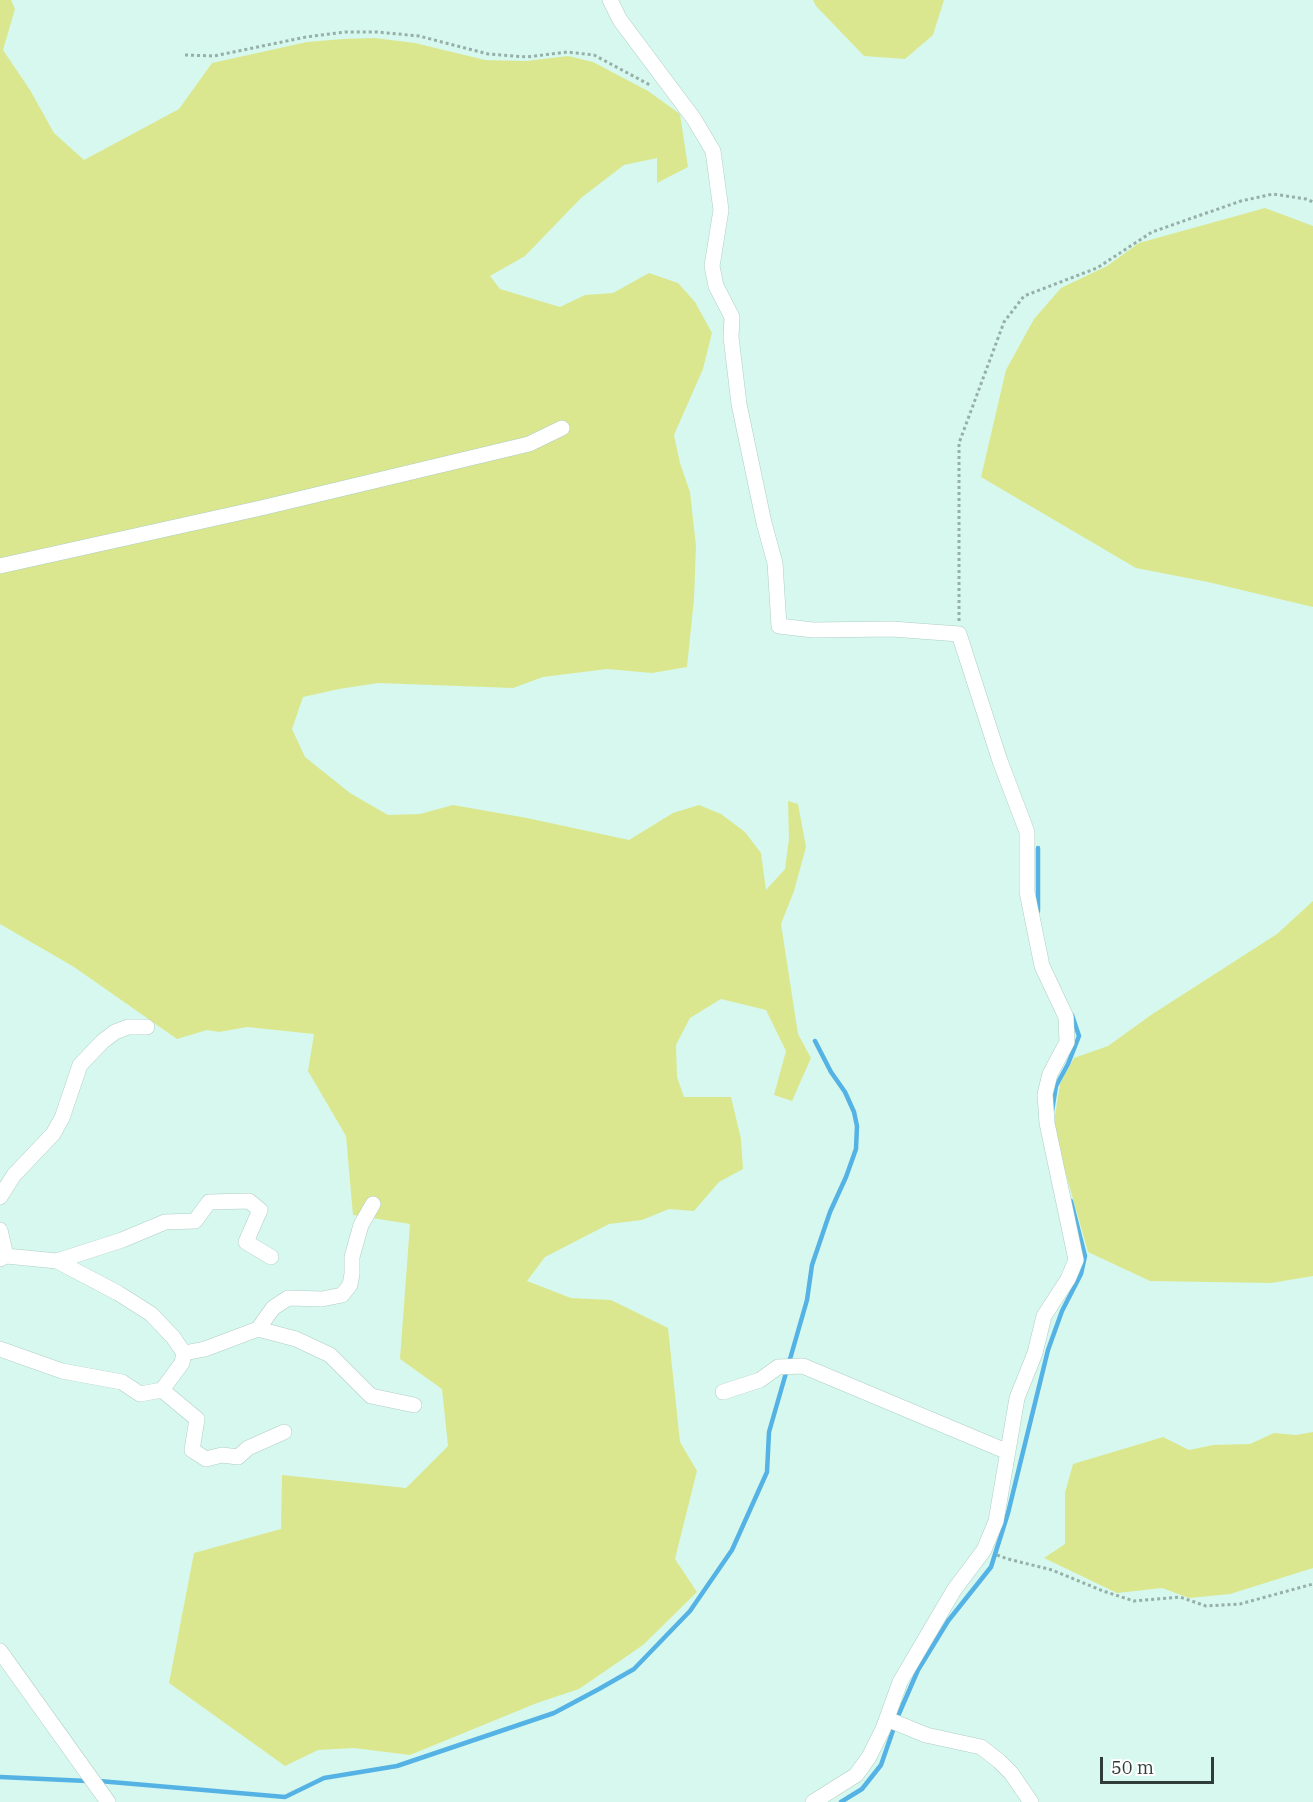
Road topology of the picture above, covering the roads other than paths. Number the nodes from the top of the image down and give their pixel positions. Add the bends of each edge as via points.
1 (610, 0) edge
2 (562, 428) dead end
3 (0, 566) edge
4 (147, 1028) dead end
5 (0, 1197) edge
6 (373, 1204) dead end
7 (0, 1230) edge
8 (3, 1257) edge
9 (271, 1257) dead end
10 (57, 1261) junction
11 (258, 1329) junction
12 (0, 1349) edge
13 (184, 1353) junction
14 (162, 1390) junction
15 (723, 1392) dead end
16 (414, 1405) dead end
17 (284, 1432) dead end
18 (1008, 1452) junction
19 (0, 1651) edge
20 (896, 1722) junction
21 (108, 1802) edge
22 (813, 1802) edge
23 (1031, 1802) edge

1 - 18 street via 620,20 713,151 721,210 712,266 716,286 732,317 730,337 739,404 775,563 779,626 813,630 892,628 959,634 1027,832 1028,891 1042,966 1066,1017 1067,1042 1050,1074 1045,1094 1047,1123 1076,1260 1044,1316 1035,1353 1017,1398
2 - 3 street via 529,444
4 - 5 street via 128,1027 115,1032 80,1065 53,1134 14,1175
6 - 11 street via 361,1225 352,1257 350,1285 342,1295 288,1298 273,1308
7 - 8 street
8 - 10 street
9 - 10 street via 246,1242 260,1210 249,1201 209,1203 195,1221 165,1222
10 - 13 street via 151,1314
11 - 13 street
11 - 16 street via 296,1339 330,1355 371,1396
12 - 14 street via 62,1371 122,1382 140,1394
13 - 14 street via 182,1363
14 - 17 street via 197,1419 192,1450 206,1460 238,1456
15 - 18 street via 760,1380 778,1367 803,1366
18 - 20 street via 996,1521 984,1551 954,1590 900,1682
19 - 21 street
20 - 22 street via 856,1774
20 - 23 street via 926,1735 981,1747 1011,1773

